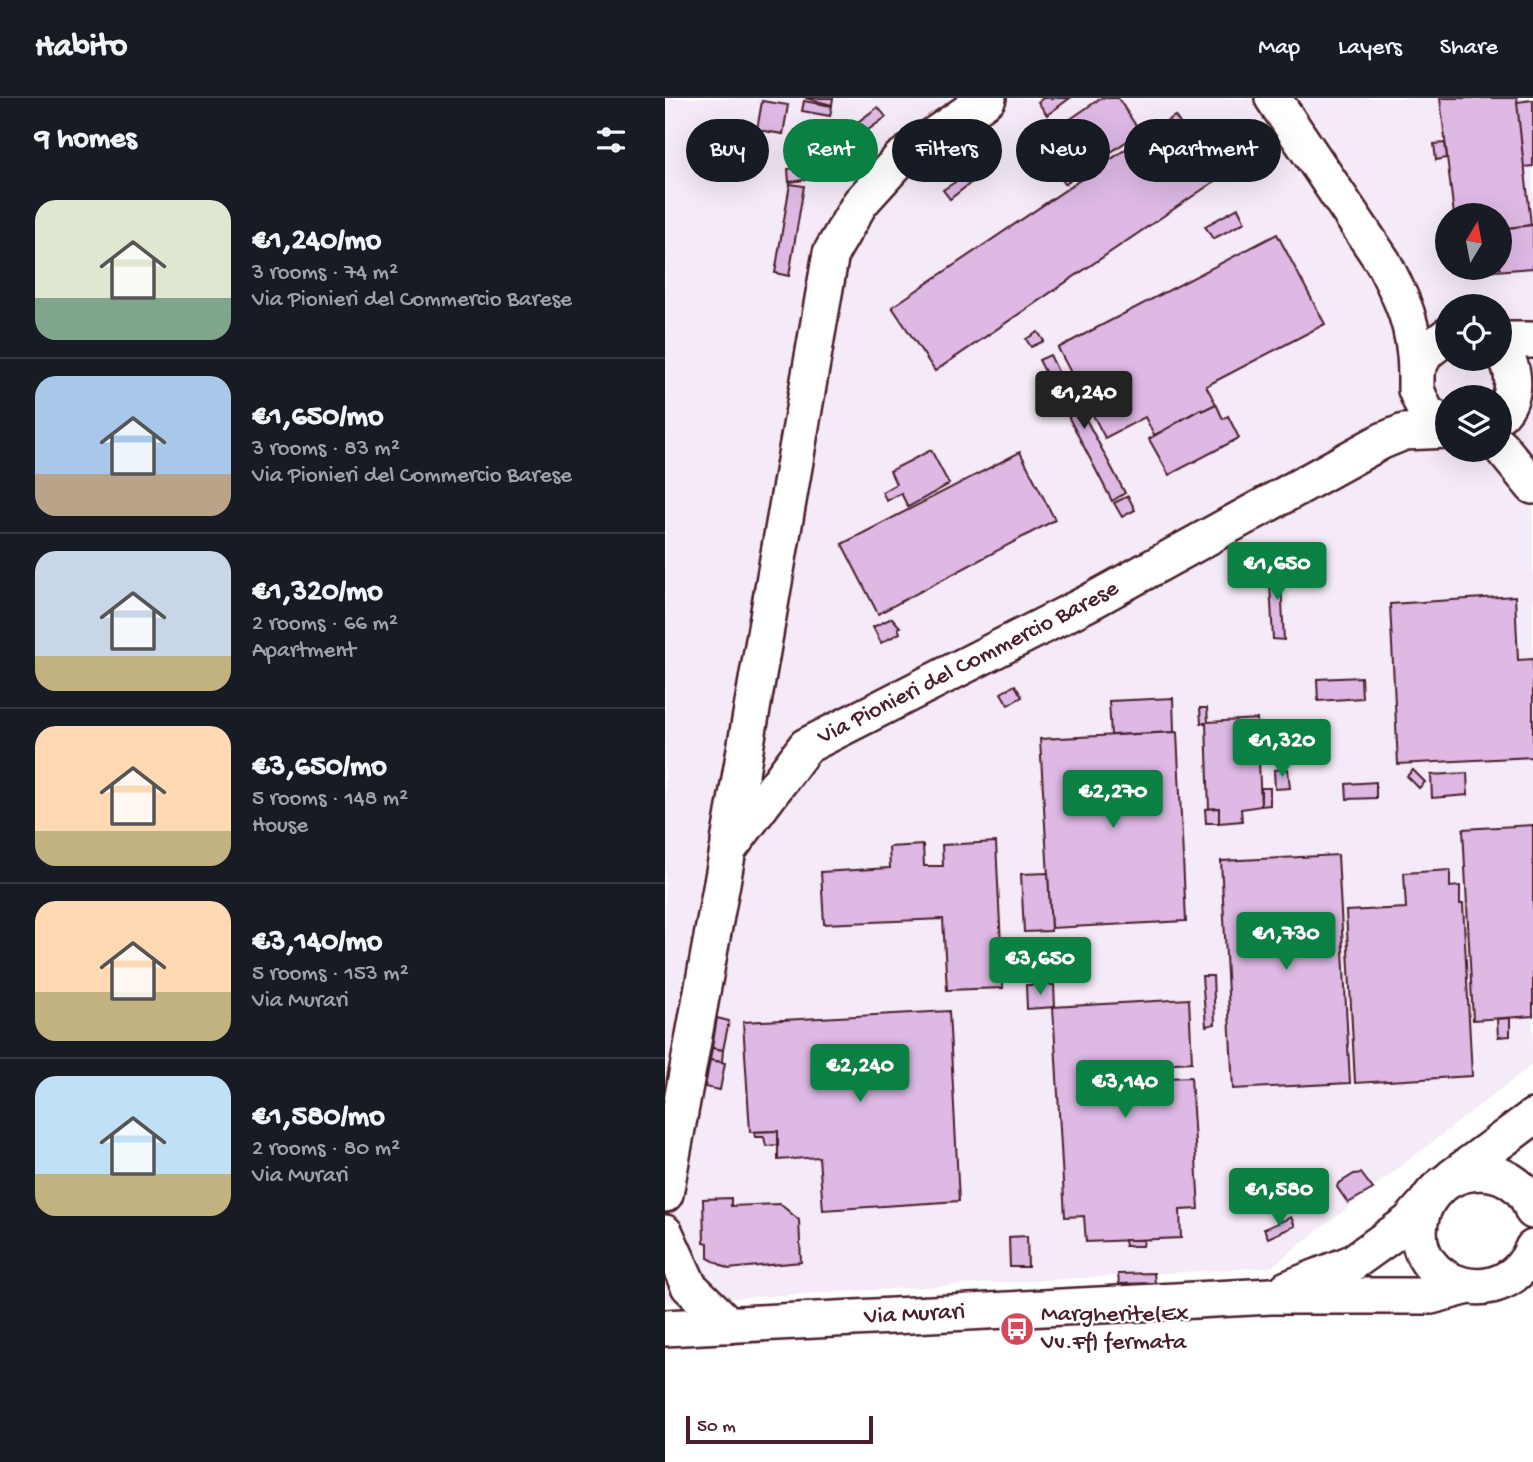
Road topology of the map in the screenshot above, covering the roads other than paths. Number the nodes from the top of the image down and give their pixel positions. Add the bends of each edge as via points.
1 (988, 98) edge
2 (1273, 98) edge
3 (1383, 262) junction
4 (1435, 315) edge
5 (1512, 340) edge
6 (1533, 340) edge
7 (1435, 345) edge
8 (1416, 371) junction
9 (1511, 371) edge
10 (1512, 392) edge
11 (1435, 419) edge
12 (1435, 429) edge
13 (1512, 461) edge
14 (1533, 486) edge
15 (728, 850) junction
16 (1533, 1117) edge
17 (1438, 1191) junction
18 (665, 1194) edge
19 (1532, 1205) edge
20 (665, 1233) edge
21 (1533, 1248) edge
22 (1479, 1287) junction
23 (1533, 1287) edge
24 (1271, 1296) junction
25 (729, 1325) junction
26 (665, 1328) edge

1 - 15 street via 900,159 860,202 831,253
2 - 3 street
3 - 4 street
3 - 8 street via 1409,316 1416,341
5 - 6 street
7 - 8 street
8 - 11 street via 1416,390 1426,413
9 - 10 street
12 - 15 street, Via Pionieri del Commercio Barese via 1404,432 1382,441 1089,603 806,746
13 - 14 street
15 - 18 street, Via Pionieri del Commercio Barese
16 - 17 street, Via Murari
17 - 19 street via 1473,1171 1492,1173 1507,1179
17 - 22 street via 1420,1224 1426,1257 1451,1281
17 - 24 street, Via Murari via 1409,1223 1352,1263
20 - 25 street via 689,1286
21 - 22 street, Via Murari via 1516,1274
22 - 23 street, Via Murari
22 - 24 street, Via Murari via 1431,1296
24 - 25 street, Via Murari
25 - 26 street, Via Murari

